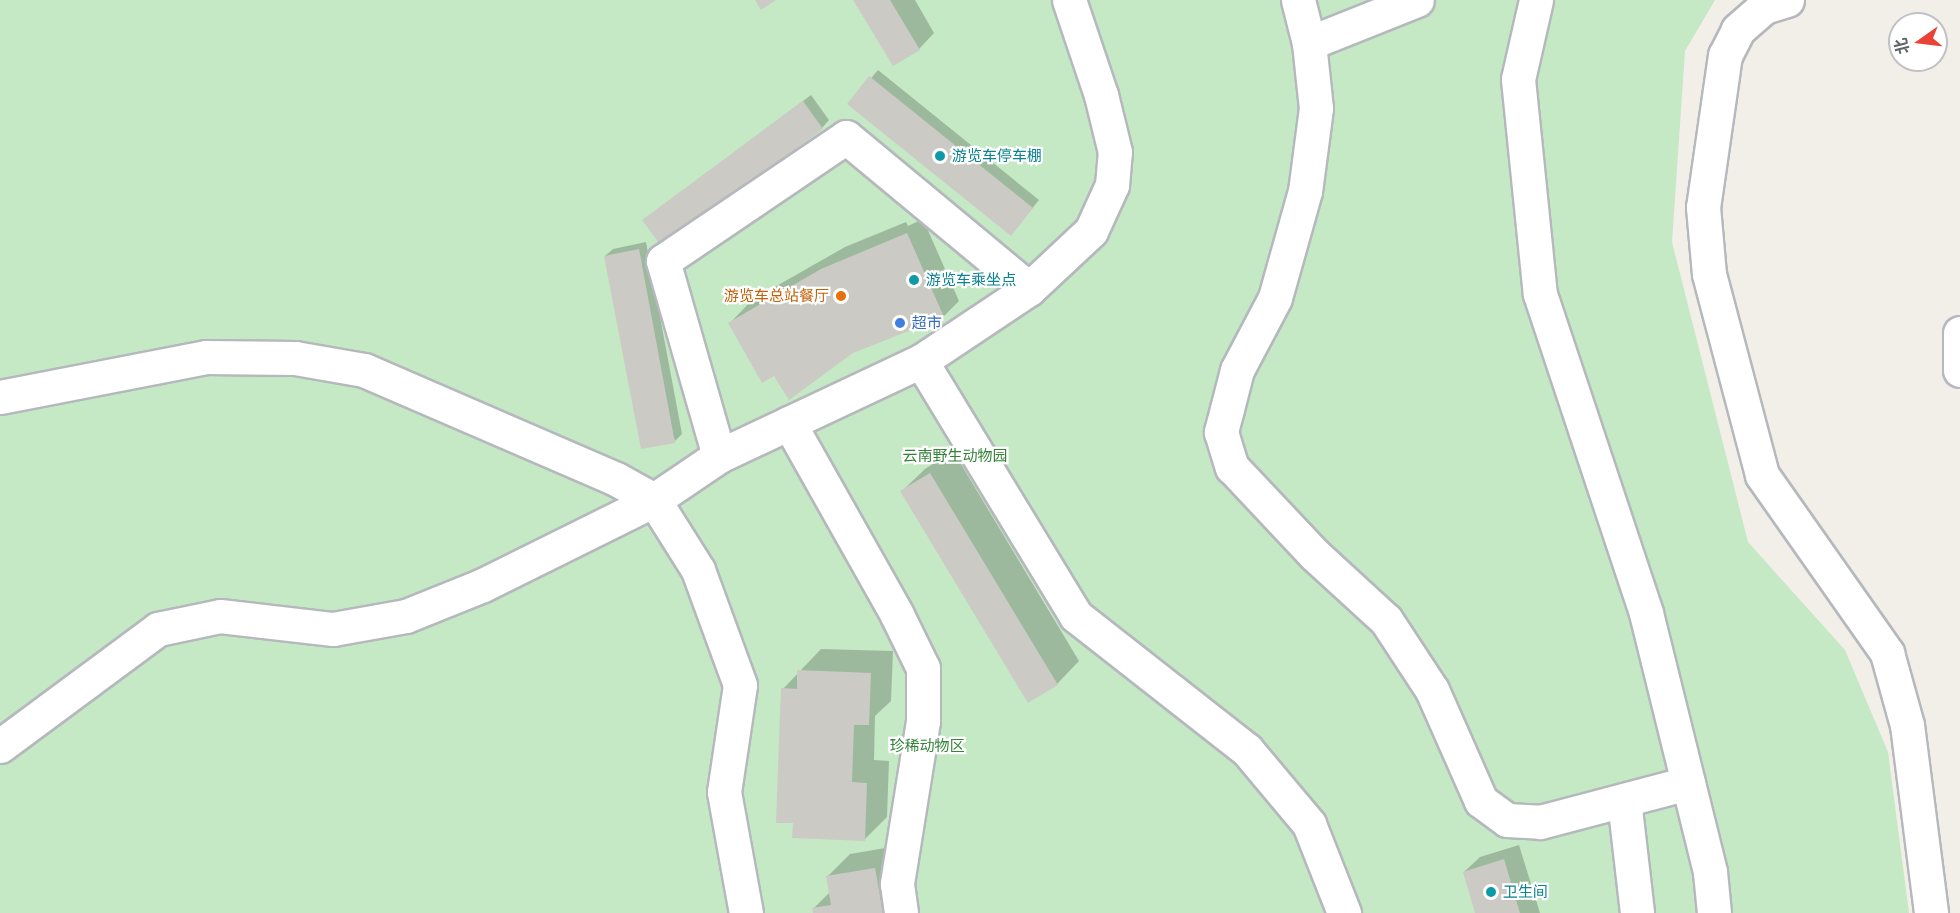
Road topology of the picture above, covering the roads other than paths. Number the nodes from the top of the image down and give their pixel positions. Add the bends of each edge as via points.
1 (1070, 0) edge
2 (1298, 0) edge
3 (1417, 0) edge
4 (1536, 0) edge
5 (1786, 0) edge
6 (1309, 42) junction
7 (1029, 289) junction
8 (1960, 333) edge
9 (921, 361) junction
10 (1960, 370) edge
11 (0, 397) edge
12 (789, 423) junction
13 (719, 456) junction
14 (654, 500) junction
15 (0, 747) edge
16 (1688, 783) junction
17 (1624, 800) junction
18 (746, 913) edge
19 (901, 913) edge
20 (1344, 913) edge
21 (1637, 913) edge
22 (1714, 913) edge
23 (1931, 913) edge

1 - 7 street via 1101,95 1114,152 1112,185 1091,231
2 - 6 street
3 - 6 street
4 - 16 street via 1518,80 1540,294 1646,613
5 - 23 street via 1764,7 1738,30 1725,55 1703,207 1709,274 1762,475 1887,653 1907,725
6 - 17 street via 1316,108 1305,191 1275,298 1238,370 1227,409 1221,432 1232,467 1315,555 1386,620 1432,690 1481,801 1508,819 1540,822
7 - 9 street
7 - 13 street via 846,137 663,261
8 - 10 street
9 - 12 street
9 - 20 street via 1076,616 1247,750 1309,824
11 - 14 street via 206,357 295,358 364,370 616,479
12 - 13 street
12 - 19 street via 923,668 923,721 897,884
13 - 14 street
14 - 15 street via 483,585 406,616 333,629 220,616 158,629
14 - 18 street via 698,570 740,685 724,792
16 - 17 street
16 - 22 street via 1710,872
17 - 21 street

